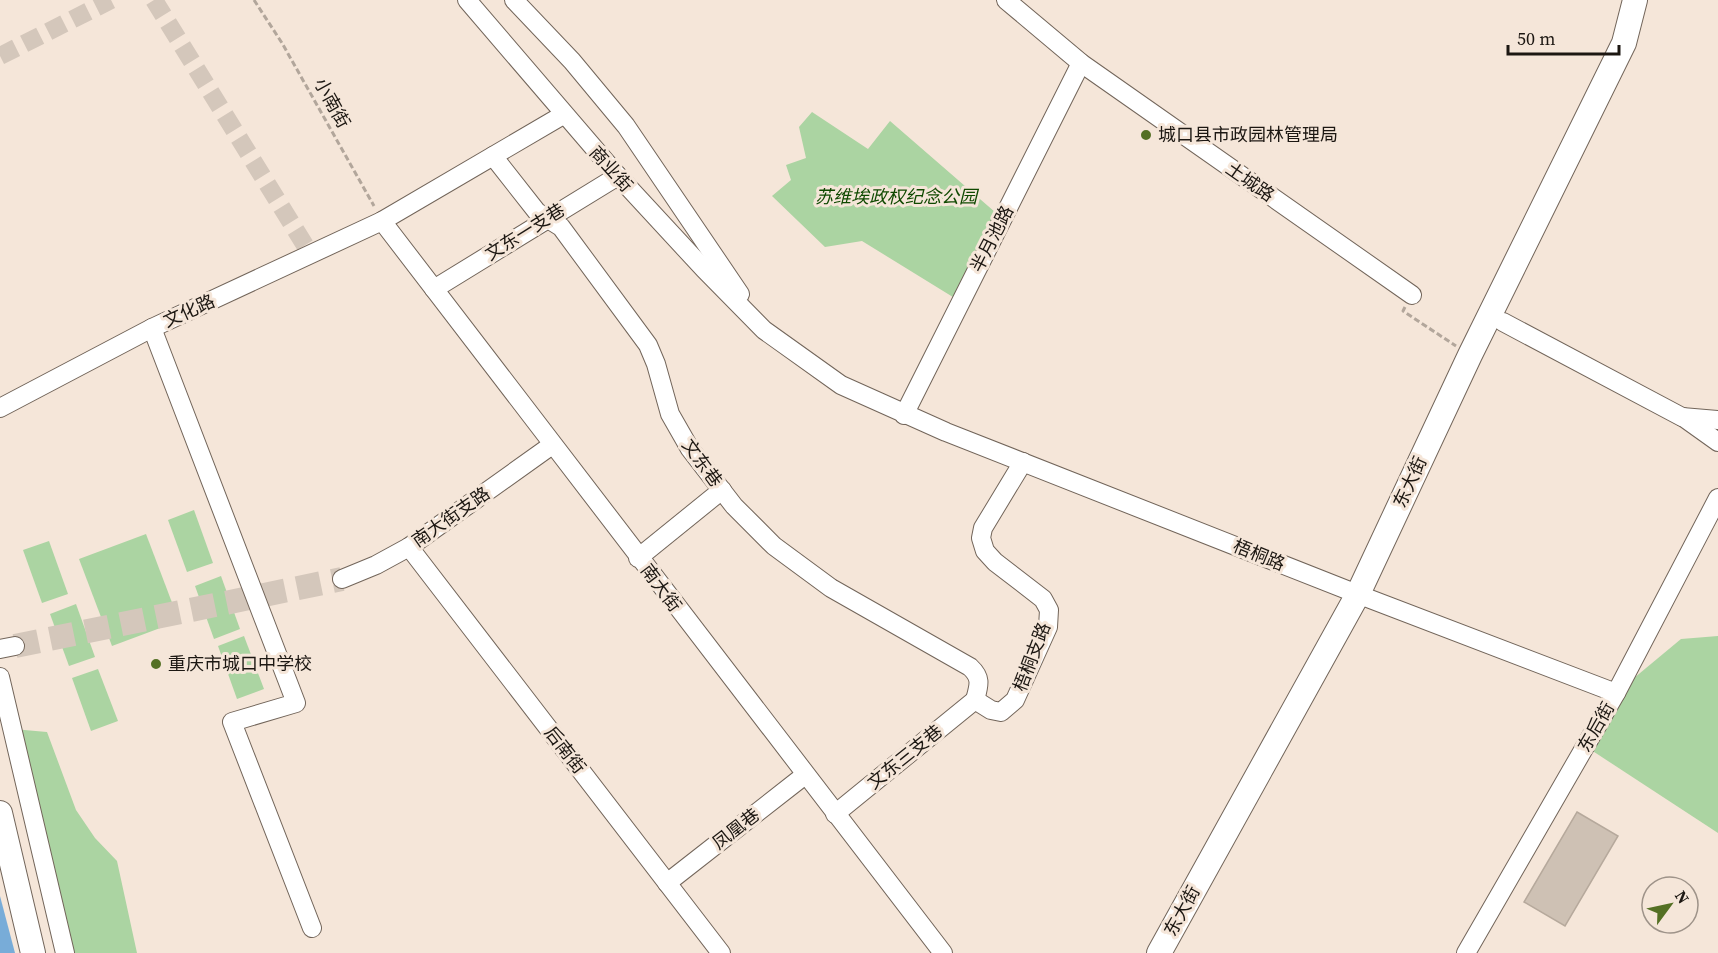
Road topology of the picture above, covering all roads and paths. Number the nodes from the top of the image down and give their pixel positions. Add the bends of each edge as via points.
1 (254, 0) edge
2 (467, 0) edge
3 (514, 0) edge
4 (1006, 0) edge
5 (1635, 0) edge
6 (1647, 0) edge
7 (1080, 63) junction
8 (563, 115) junction
9 (493, 156) junction
10 (618, 176) junction
11 (545, 219) junction
12 (382, 221) junction
13 (434, 289) junction
14 (1412, 295) joint
15 (1503, 322) junction
16 (152, 327) junction
17 (764, 330) junction
18 (1470, 355) junction
19 (0, 408) edge
20 (904, 415) junction
21 (1682, 417) junction
22 (1718, 420) edge
23 (1718, 442) edge
24 (552, 445) junction
25 (1023, 462) junction
26 (722, 490) junction
27 (1718, 498) edge
28 (409, 547) junction
29 (638, 558) junction
30 (342, 579) tunnel mouth
31 (1364, 597) junction
32 (0, 677) edge
33 (1616, 693) junction
34 (975, 700) junction
35 (805, 775) junction
36 (0, 813) edge
37 (835, 814) junction
38 (667, 882) junction
39 (312, 928) dead end
40 (33, 953) edge
41 (65, 953) edge
42 (721, 953) edge
43 (942, 953) edge
44 (1159, 953) edge
45 (1178, 953) edge
46 (1466, 953) edge

1 - 12 path, 小南街
2 - 8 street, 商业街
3 - 17 street, 商业街 via 626,126
4 - 7 street, 土城路
5 - 18 main road, 东大街 via 1624,43
6 - 15 main road, 东大街 via 1633,51
7 - 14 street, 土城路
7 - 20 street, 半月池路
8 - 9 street, 文化路
8 - 10 street, 商业街
9 - 11 street, 文东巷
9 - 12 street, 文化路
10 - 11 street, 文东一支巷
10 - 17 street, 商业街
11 - 13 street, 文东一支巷
11 - 26 street, 文东巷 via 561,227 648,345 670,414 690,449
12 - 13 street, 南大街
12 - 16 street, 文化路
13 - 24 street, 南大街
14 - 18 path via 1403,311
15 - 21 street
15 - 31 main road, 东大街
16 - 19 street, 文化路
16 - 39 street via 296,703 232,722
17 - 20 street, 商业街 via 841,385
18 - 31 main road, 东大街
20 - 25 street, 梧桐路
21 - 22 street
21 - 23 street
24 - 28 street, 南大街支路
24 - 29 street, 南大街
25 - 31 street, 梧桐路
25 - 34 street, 梧桐支路 via 983,528 981,538 985,551 995,562 1043,599 1049,610 1048,627 1009,707 1000,712
26 - 29 street
26 - 34 street, 文东巷 via 774,546 831,588 970,667 977,673 979,683
27 - 33 street, 东后街
28 - 30 street, 南大街支路
28 - 38 street, 后南街
29 - 35 street, 南大街
31 - 33 street, 梧桐路
31 - 44 main road, 东大街
31 - 45 main road, 东大街
32 - 41 street
33 - 46 street, 东后街
34 - 37 street, 文东三支巷
35 - 37 street, 南大街
35 - 38 street, 凤凰巷
36 - 40 main road
37 - 43 street, 南大街
38 - 42 street, 后南街

